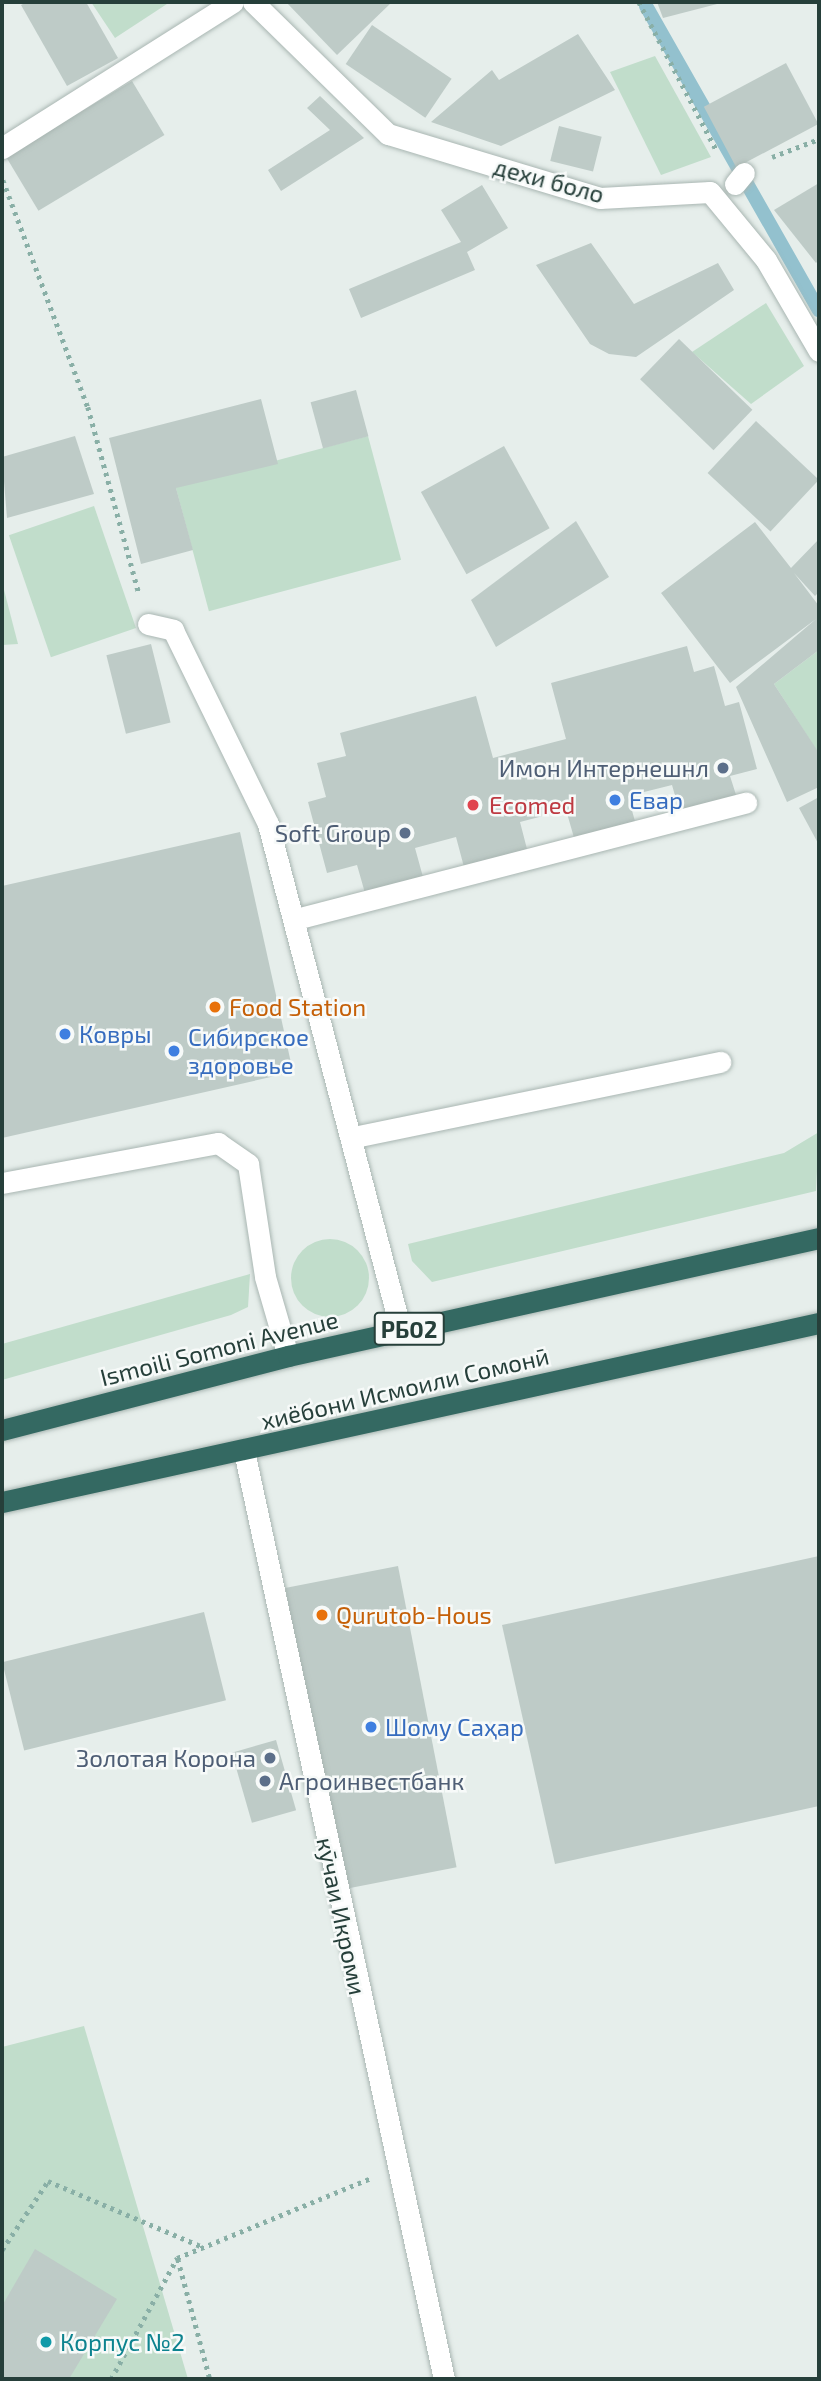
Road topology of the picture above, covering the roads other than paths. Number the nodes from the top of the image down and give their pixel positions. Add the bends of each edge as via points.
1 (233, 2) edge
2 (253, 2) edge
3 (2, 148) edge
4 (819, 351) edge
5 (148, 624) road end
6 (746, 803) dead end
7 (296, 919) junction
8 (720, 1062) dead end
9 (354, 1138) junction
10 (2, 1183) edge
11 (819, 1238) edge
12 (819, 1323) edge
13 (401, 1331) junction
14 (288, 1356) junction
15 (2, 1430) edge
16 (244, 1451) junction
17 (2, 1502) edge
18 (444, 2379) edge

1 - 3 street
2 - 4 street, дехи боло via 388,134 600,198 710,192 766,260
5 - 7 street via 173,630 268,824
6 - 7 street
7 - 9 street
8 - 9 street
9 - 13 street via 376,1253
10 - 14 street via 218,1143 248,1164 265,1277
11 - 13 highway, Ismoili Somoni Avenue / РБ02
12 - 16 highway, хиёбони Исмоили Сомонӣ
13 - 14 highway, Ismoili Somoni Avenue / РБ02
14 - 15 highway, Ismoili Somoni Avenue / РБ02
16 - 17 highway, хиёбони Исмоили Сомонӣ
16 - 18 street, кӯчаи Икроми via 395,2169

